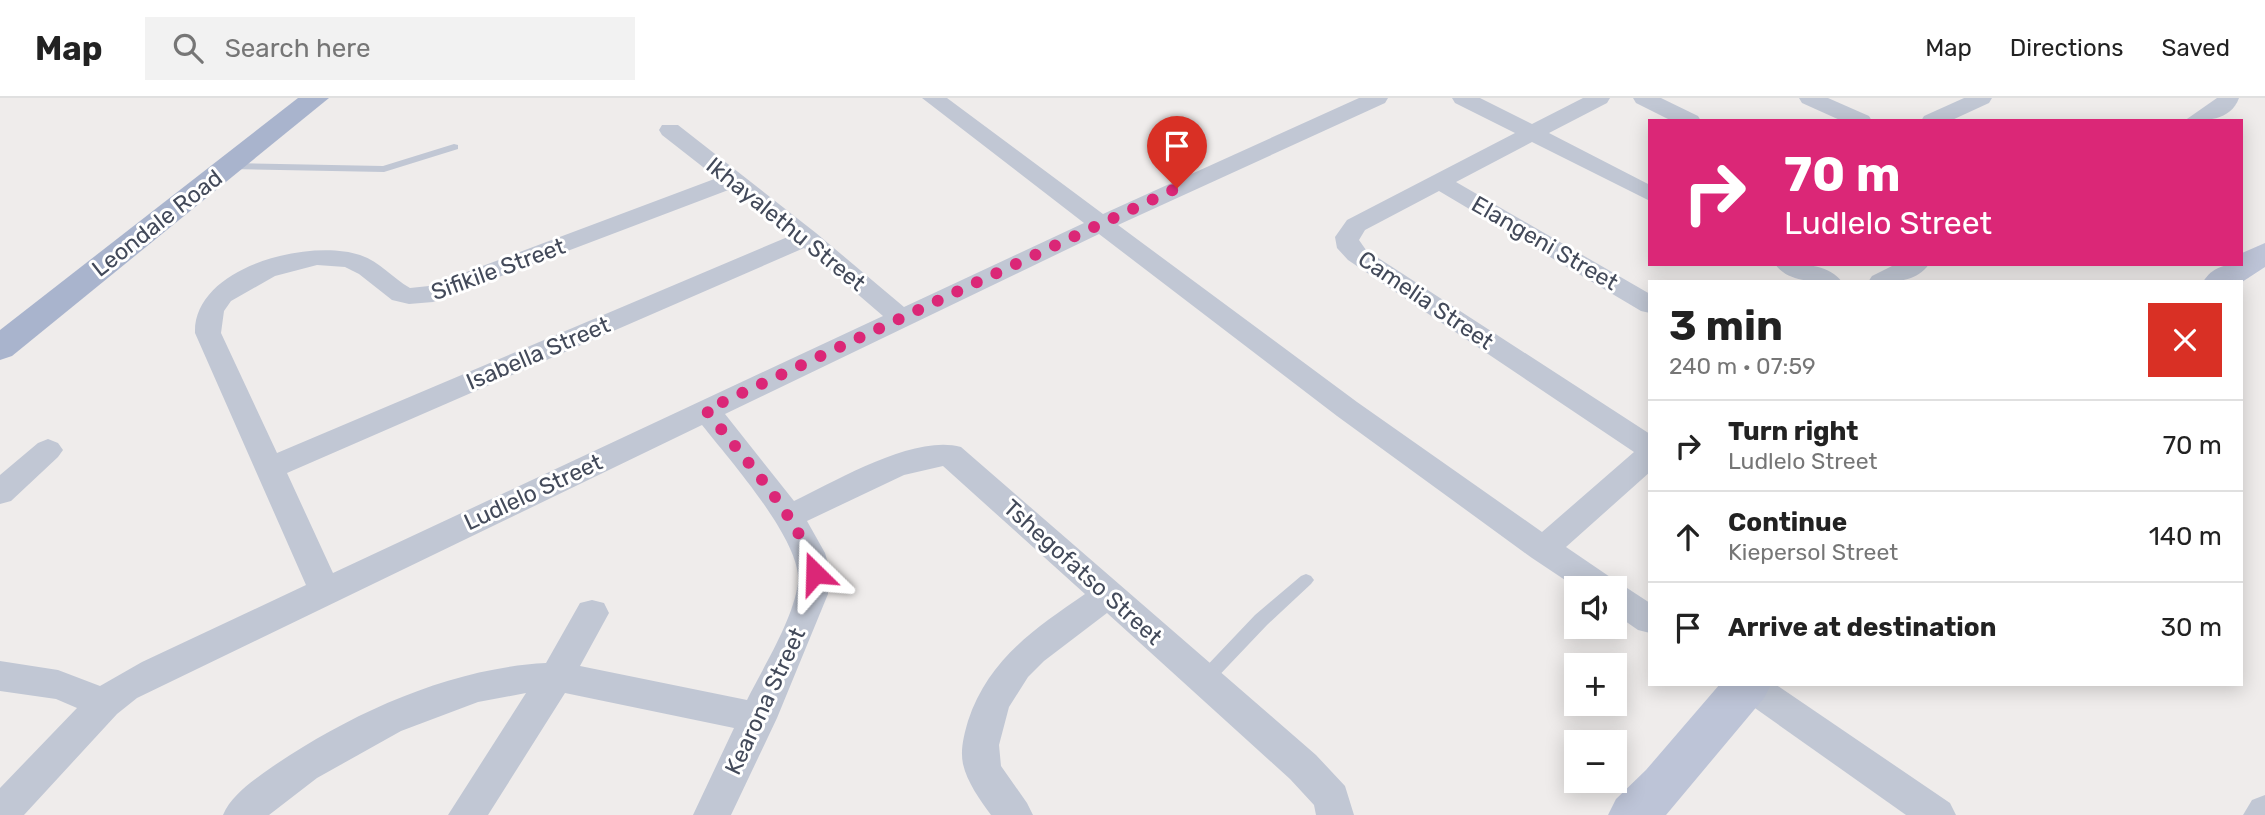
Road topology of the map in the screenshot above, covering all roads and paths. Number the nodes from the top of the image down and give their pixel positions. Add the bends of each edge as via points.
1 (315, 98) edge
2 (933, 98) edge
3 (1377, 98) edge
4 (1463, 98) edge
5 (1599, 98) edge
6 (1644, 98) edge
7 (1810, 98) edge
8 (1982, 98) edge
9 (2228, 98) edge
10 (1686, 119) edge
11 (1857, 119) edge
12 (1935, 119) edge
13 (2199, 119) edge
14 (670, 130) dead end
15 (1531, 133) junction
16 (454, 147) dead end
17 (230, 166) junction
18 (732, 181) junction
19 (1440, 182) junction
20 (1648, 193) edge
21 (1102, 223) junction
22 (807, 238) junction
23 (2265, 253) edge
24 (1792, 266) edge
25 (1913, 266) edge
26 (1824, 280) edge
27 (1885, 280) edge
28 (2222, 280) edge
29 (1648, 304) edge
30 (901, 318) junction
31 (0, 348) edge
32 (706, 410) junction
33 (1648, 447) edge
34 (48, 450) dead end
35 (1648, 457) edge
36 (270, 468) junction
37 (0, 493) edge
38 (788, 517) junction
39 (1543, 549) junction
40 (1583, 576) edge
41 (1306, 580) dead end
42 (325, 591) junction
43 (1108, 595) junction
44 (1627, 605) edge
45 (592, 613) dead end
46 (1648, 619) edge
47 (0, 676) edge
48 (556, 677) junction
49 (1204, 680) junction
50 (1746, 686) edge
51 (1751, 686) edge
52 (104, 703) junction
53 (759, 718) junction
54 (0, 814) edge
55 (242, 815) edge
56 (467, 815) edge
57 (712, 815) edge
58 (1014, 815) edge
59 (1335, 815) edge
60 (1633, 815) edge
61 (1937, 815) edge

1 - 17 main road, Leondale Road
2 - 21 street
3 - 21 street, Ludlelo Street
4 - 15 street
5 - 15 street, Camelia Street
6 - 10 street
7 - 11 street
8 - 12 street
9 - 13 street via 2226,104
14 - 18 street, Ikhayalethu Street
15 - 19 street, Camelia Street
15 - 20 street
16 - 17 lane via 384,169
17 - 31 main road, Leondale Road
18 - 22 street, Ikhayalethu Street
18 - 36 street, Sifikile Street via 425,295 404,296 359,264 318,257 272,267 231,288 209,309 208,333
19 - 29 street, Elangeni Street
19 - 33 street, Camelia Street via 1356,225 1345,239 1348,248
21 - 30 street, Ludlelo Street
21 - 39 street
22 - 30 street, Ikhayalethu Street
22 - 36 street, Isabella Street
23 - 28 street
24 - 26 street
25 - 27 street
30 - 32 street, Ludlelo Street
32 - 38 street, Kearona Street
32 - 42 street, Ludlelo Street
34 - 37 street
35 - 39 street
36 - 42 street, Sifikile Street
38 - 43 street, Tshegofatso Street via 913,460 950,455
38 - 53 street, Kearona Street via 812,560 813,591
39 - 40 street
41 - 49 lane
42 - 52 street, Ludlelo Street via 154,672
43 - 49 street, Tshegofatso Street
43 - 58 street via 1031,651 1004,677 994,695 980,758
44 - 46 street
45 - 48 street
47 - 52 street via 58,685
48 - 53 street
48 - 55 street via 505,680 414,709 309,764
48 - 56 street
49 - 59 street, Tshegofatso Street via 1323,787 1332,798
50 - 60 street
51 - 61 street
52 - 54 street, Ludlelo Street
53 - 57 street, Kearona Street

